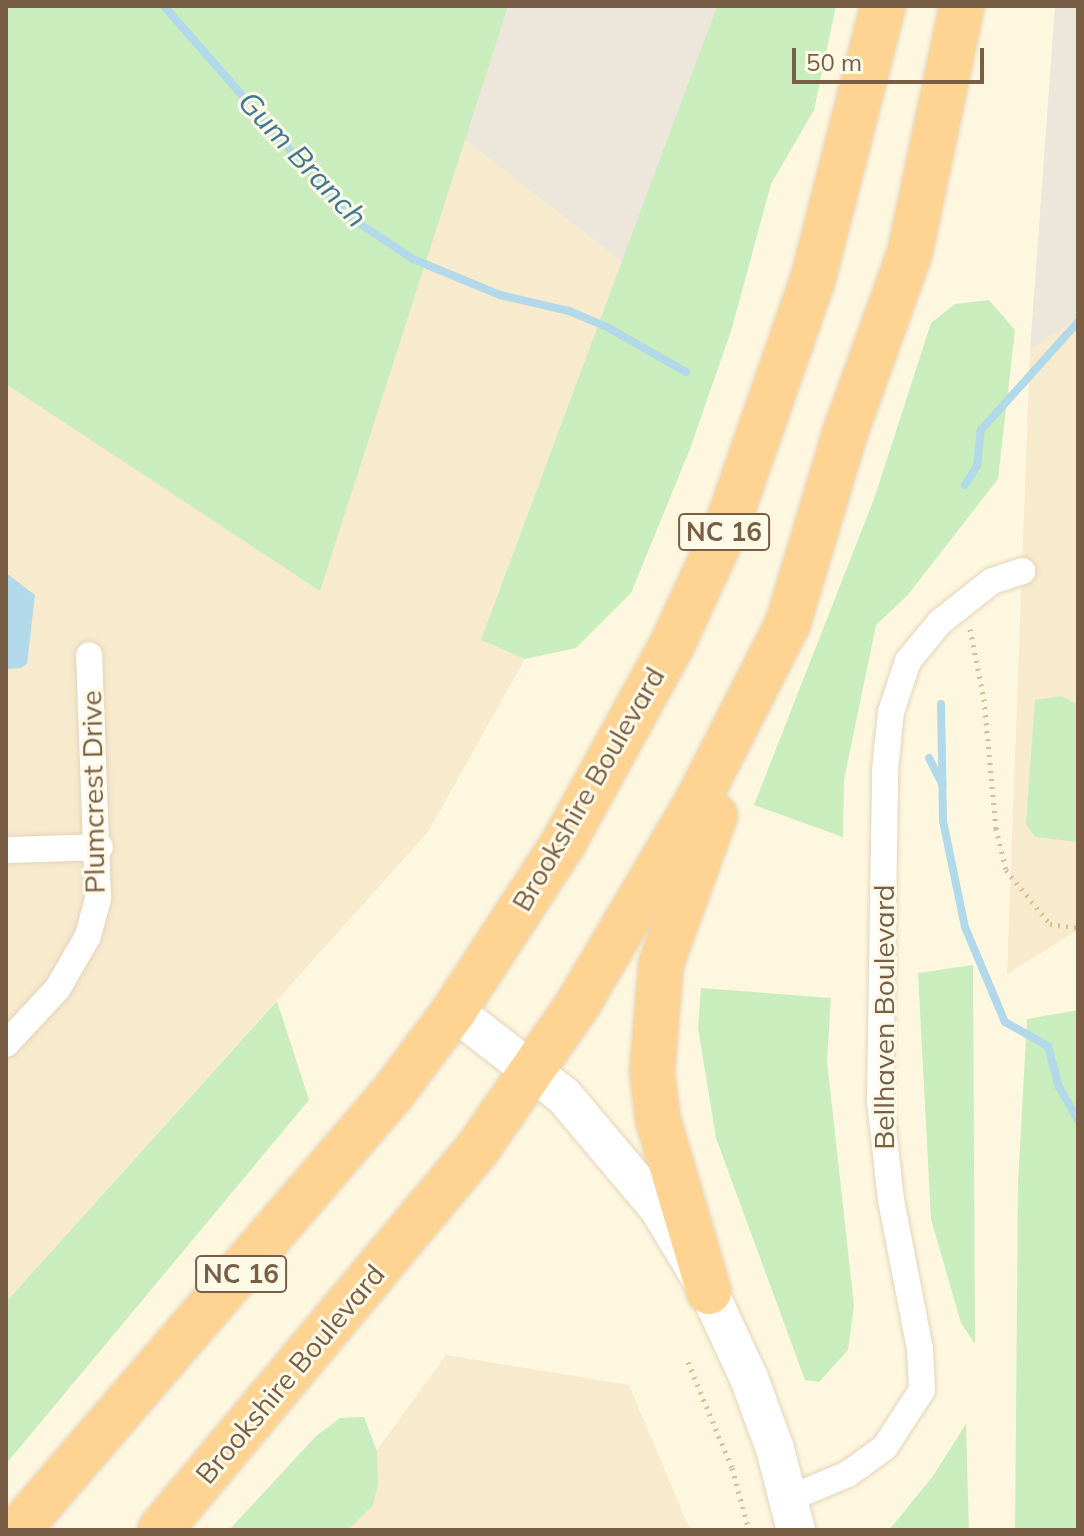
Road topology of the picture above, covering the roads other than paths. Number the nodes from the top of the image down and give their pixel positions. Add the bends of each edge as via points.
1 (883, 6) edge
2 (962, 6) edge
3 (1022, 571) dead end
4 (788, 623) junction
5 (89, 655) dead end
6 (100, 847) junction
7 (6, 850) edge
8 (454, 1011) junction
9 (6, 1044) edge
10 (534, 1068) junction
11 (709, 1292) junction
12 (792, 1514) edge
13 (18, 1530) edge
14 (160, 1530) edge

1 - 8 highway, Brookshire Boulevard / NC 16 via 813,279 728,523 672,645 564,842
2 - 4 highway, Brookshire Boulevard / NC 16 via 910,252 845,433
3 - 12 street, Bellhaven Boulevard via 992,581 959,605 908,661 891,712 885,770 881,1126 920,1349 922,1390 885,1447
4 - 10 highway, Brookshire Boulevard / NC 16 via 647,894
4 - 11 highway via 676,920 661,964 653,1014 658,1120
5 - 6 street, Plumcrest Drive
6 - 7 street
6 - 9 street, Plumcrest Drive via 98,898 88,936 58,988
8 - 10 main road, Bellhaven Boulevard
8 - 13 highway, Brookshire Boulevard / NC 16 via 290,1217
10 - 11 main road, Bellhaven Boulevard via 642,1185
10 - 14 highway, Brookshire Boulevard / NC 16 via 478,1148
11 - 12 main road, Bellhaven Boulevard via 749,1378

